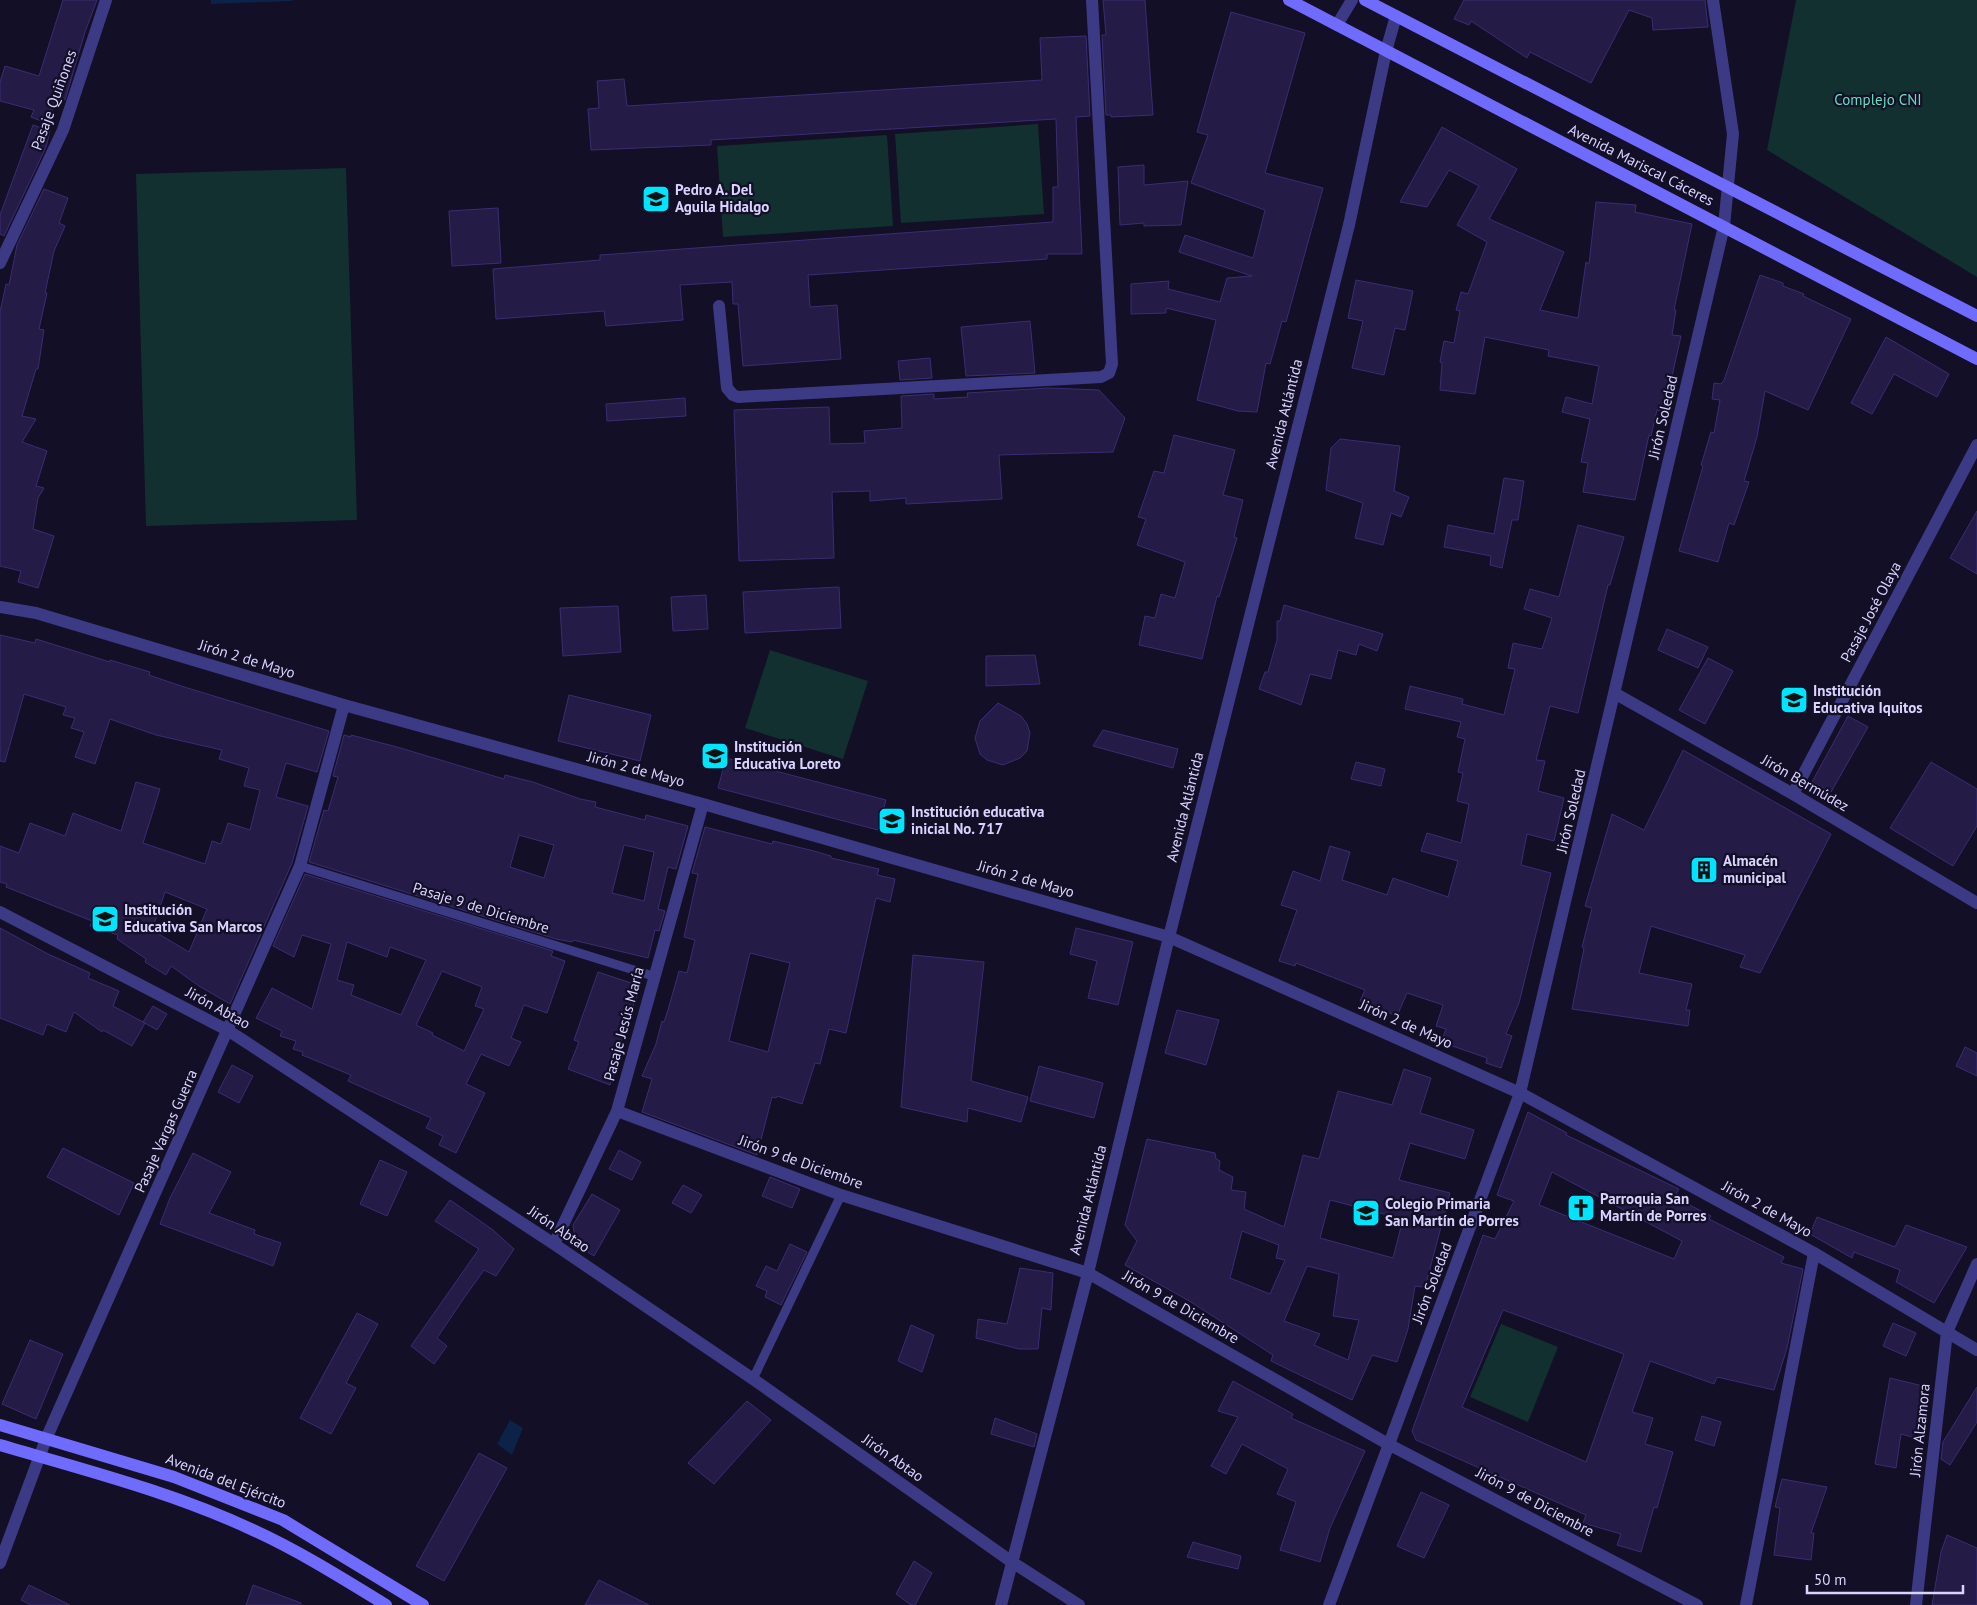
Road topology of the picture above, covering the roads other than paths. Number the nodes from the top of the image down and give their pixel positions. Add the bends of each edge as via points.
1 (106, 0) edge
2 (1092, 0) edge
3 (1289, 0) edge
4 (1352, 0) edge
5 (1366, 0) edge
6 (1713, 0) edge
7 (1396, 16) junction
8 (1337, 25) junction
9 (1386, 51) junction
10 (1728, 187) junction
11 (1724, 226) junction
12 (0, 263) edge
13 (719, 306) dead end
14 (1977, 316) edge
15 (1977, 359) edge
16 (1977, 445) edge
17 (0, 607) edge
18 (1616, 694) junction
19 (344, 705) junction
20 (1793, 794) junction
21 (703, 804) junction
22 (300, 866) junction
23 (1977, 903) edge
24 (0, 912) edge
25 (1169, 937) junction
26 (653, 976) junction
27 (229, 1031) junction
28 (1520, 1093) junction
29 (617, 1111) junction
30 (841, 1195) junction
31 (554, 1244) junction
32 (1814, 1252) junction
33 (1977, 1264) edge
34 (1088, 1273) junction
35 (1947, 1332) junction
36 (1977, 1350) edge
37 (753, 1379) junction
38 (0, 1425) edge
39 (46, 1439) junction
40 (1388, 1444) junction
41 (0, 1445) edge
42 (39, 1456) junction
43 (1012, 1562) junction
44 (0, 1563) edge
45 (386, 1605) edge
46 (423, 1605) edge
47 (1001, 1605) edge
48 (1079, 1605) edge
49 (1329, 1605) edge
50 (1696, 1605) edge
51 (1746, 1605) edge
52 (1916, 1605) edge

1 - 12 street, Pasaje Quiñones via 63,130
2 - 13 street via 1112,364 1109,373 1092,378 738,397 727,388
3 - 8 main road, Avenida Mariscal Cáceres
4 - 8 street
5 - 7 main road, Avenida Mariscal Cáceres
6 - 10 street, Jirón Soledad via 1733,134
7 - 9 street, Avenida Atlántida
7 - 10 main road, Avenida Mariscal Cáceres
8 - 9 main road, Avenida Mariscal Cáceres
9 - 11 main road, Avenida Mariscal Cáceres
9 - 25 street, Avenida Atlántida via 1349,225
10 - 11 street, Jirón Soledad
10 - 14 main road, Avenida Mariscal Cáceres
11 - 15 main road, Avenida Mariscal Cáceres
11 - 18 street, Jirón Soledad
16 - 20 street, Pasaje José Olaya
17 - 19 street, Jirón 2 de Mayo via 36,613
18 - 20 street, Jirón Bermúdez
18 - 28 street, Jirón Soledad
19 - 21 street, Jirón 2 de Mayo
19 - 22 street, Pasaje Vargas Guerra
20 - 23 street, Jirón Bermúdez
21 - 25 street, Jirón 2 de Mayo
21 - 26 street, Pasaje Jesús María
22 - 26 lane, Pasaje 9 de Diciembre
22 - 27 street, Pasaje Vargas Guerra
24 - 27 street, Jirón Abtao
25 - 28 street, Jirón 2 de Mayo
25 - 34 street, Avenida Atlántida
26 - 29 street, Pasaje Jesús María
27 - 31 street, Jirón Abtao
27 - 39 street, Pasaje Vargas Guerra
28 - 32 street, Jirón 2 de Mayo
28 - 40 street, Jirón Soledad
29 - 30 street, Jirón 9 de Diciembre
29 - 31 street, Pasaje Jesús María
30 - 34 street, Jirón 9 de Diciembre
30 - 37 lane
31 - 37 street, Jirón Abtao
32 - 35 street, Jirón 2 de Mayo
32 - 51 street
33 - 35 street, Jirón Alzamora
34 - 40 street, Jirón 9 de Diciembre
34 - 43 street, Avenida Atlántida
35 - 36 street, Jirón 2 de Mayo
35 - 52 street, Jirón Alzamora
37 - 43 street, Jirón Abtao
38 - 39 main road, Avenida del Ejército
39 - 42 street, Pasaje Vargas Guerra
39 - 46 main road, Avenida del Ejército via 174,1476 283,1520
40 - 49 street, Jirón Soledad
40 - 50 street, Jirón 9 de Diciembre
41 - 42 main road
42 - 44 street, Pasaje Vargas Guerra
42 - 45 main road via 144,1486 252,1529 314,1560
43 - 47 street, Avenida Atlántida
43 - 48 street, Jirón Abtao

